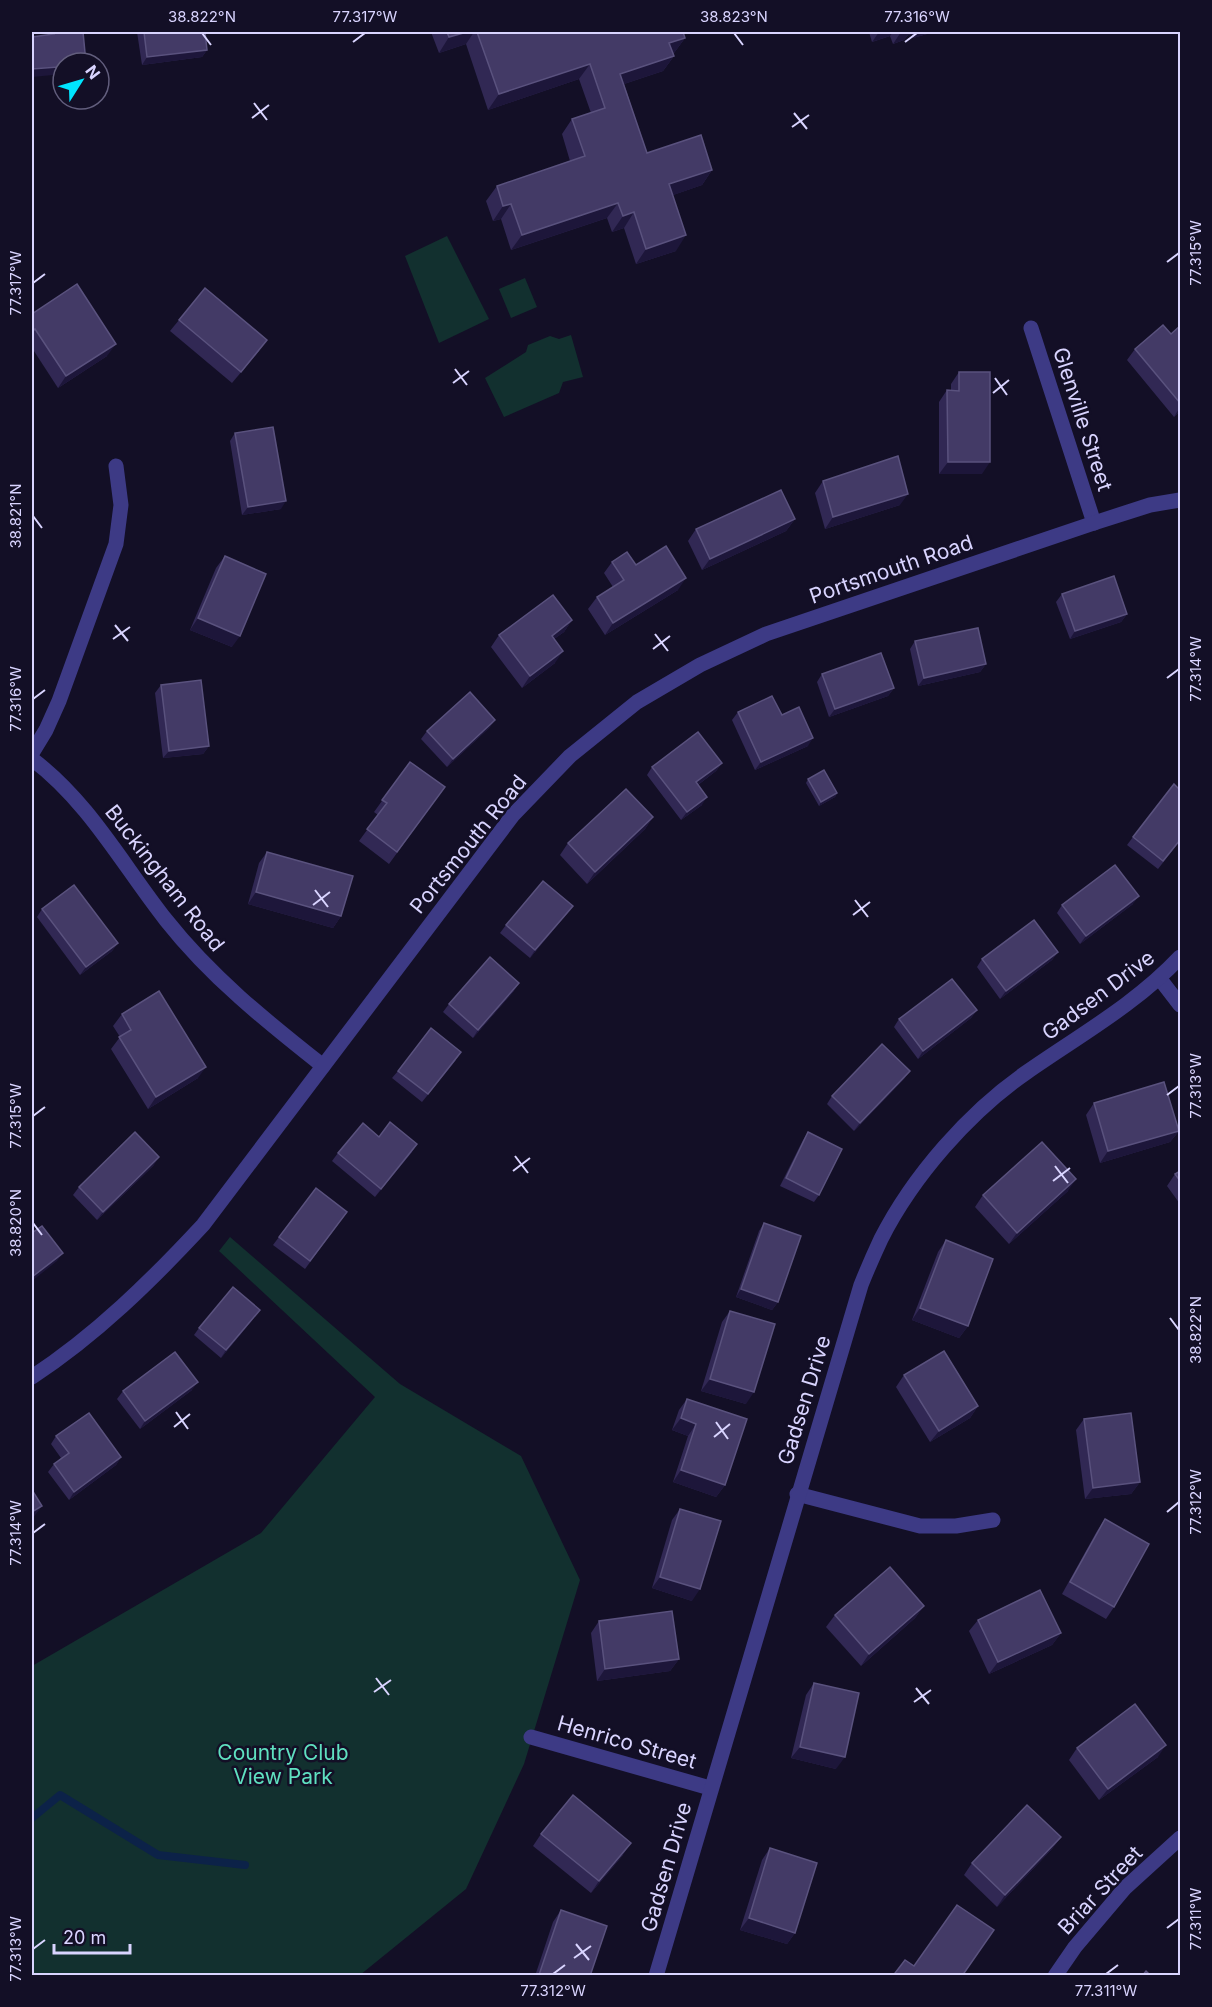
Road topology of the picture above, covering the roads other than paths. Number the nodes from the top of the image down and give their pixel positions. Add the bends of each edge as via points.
1 (1031, 328) dead end
2 (116, 466) dead end
3 (1180, 500) edge
4 (1094, 523) junction
5 (32, 753) edge
6 (32, 759) edge
7 (1180, 957) edge
8 (1160, 979) junction
9 (1180, 1005) edge
10 (322, 1066) junction
11 (32, 1377) edge
12 (797, 1494) junction
13 (993, 1520) dead end
14 (531, 1737) dead end
15 (710, 1788) junction
16 (1180, 1838) edge
17 (656, 1976) edge
18 (1055, 1976) edge

1 - 4 street, Glenville Street
2 - 5 street via 121,504 116,544 59,700
3 - 4 street, Portsmouth Road
4 - 10 street, Portsmouth Road via 766,634 700,665 637,702 570,756 513,815
6 - 10 street, Buckingham Road via 93,818 165,919 200,960 239,998
7 - 8 street, Gadsen Drive
8 - 9 street
8 - 12 street, Gadsen Drive via 994,1098 912,1188 882,1238 861,1285
10 - 11 street, Portsmouth Road via 210,1216 164,1266 116,1312
12 - 13 street via 920,1526
12 - 15 street, Gadsen Drive
14 - 15 street, Henrico Street
15 - 17 street, Gadsen Drive
16 - 18 street, Briar Street via 1125,1888

